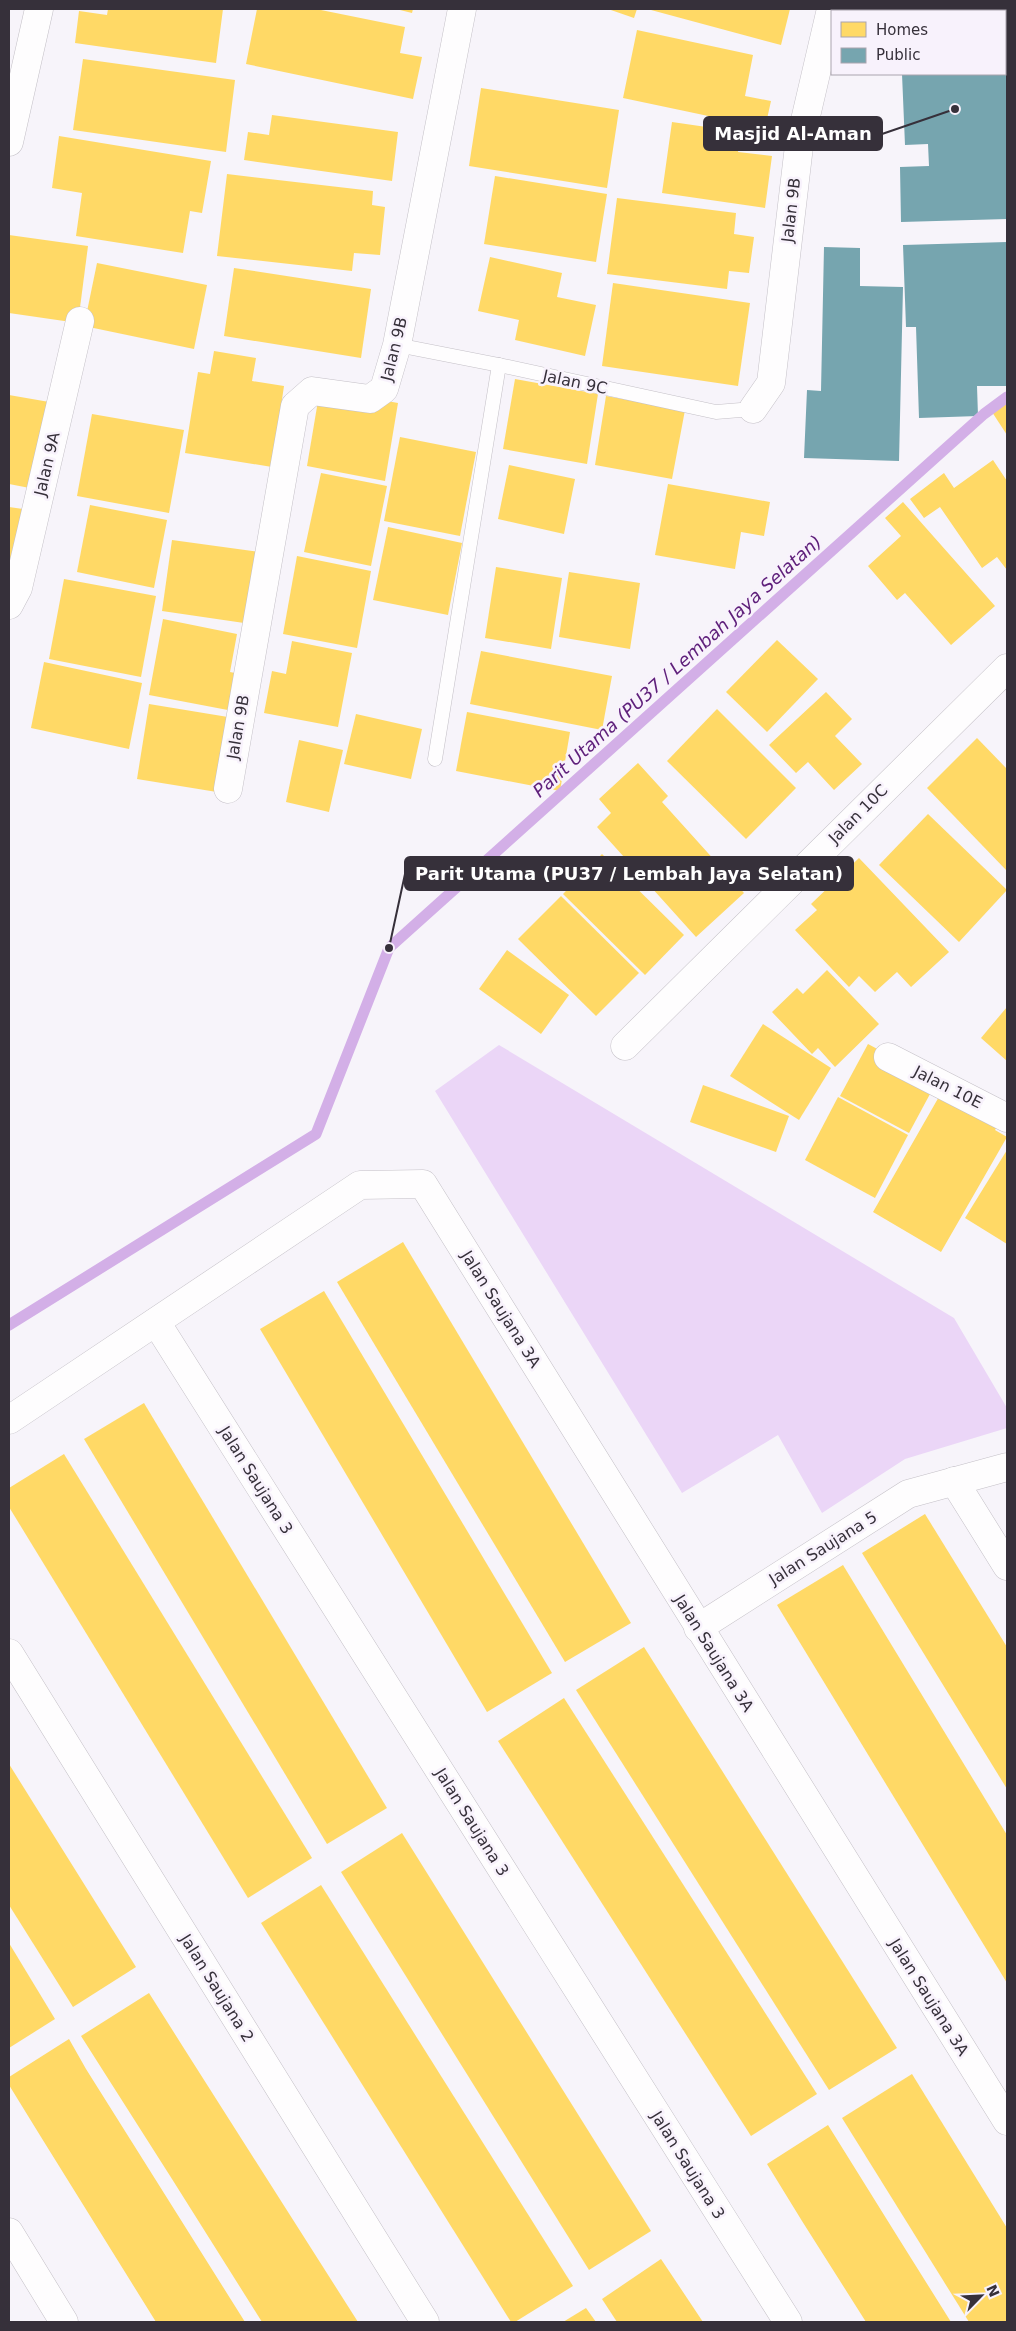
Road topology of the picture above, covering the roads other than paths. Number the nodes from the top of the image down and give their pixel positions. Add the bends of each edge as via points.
1 (39, 9) edge
2 (462, 9) edge
3 (830, 9) edge
4 (9, 142) edge
5 (80, 321) dead end
6 (397, 345) junction
7 (498, 365) junction
8 (753, 409) joint
9 (9, 605) edge
10 (1007, 668) edge
11 (435, 759) dead end
12 (228, 789) dead end
13 (625, 1046) dead end
14 (888, 1056) dead end
15 (1007, 1118) edge
16 (156, 1322) junction
17 (9, 1420) edge
18 (1007, 1467) edge
19 (954, 1481) junction
20 (1007, 1566) edge
21 (698, 1628) junction
22 (9, 1653) edge
23 (1007, 2121) edge
24 (9, 2232) edge
25 (64, 2322) edge
26 (425, 2322) edge
27 (788, 2322) edge

1 - 4 street
2 - 6 street, Jalan 9B
3 - 8 street, Jalan 9B via 798,146 771,383
5 - 9 street, Jalan 9A via 18,588
6 - 7 lane, Jalan 9C
6 - 12 street, Jalan 9B via 384,389 370,399 312,392 295,406
7 - 8 lane, Jalan 9C via 716,412
7 - 11 lane
10 - 13 street, Jalan 10C
14 - 15 street, Jalan 10E
16 - 17 street
16 - 21 street, Jalan Saujana 3A via 360,1185 423,1184
16 - 27 street, Jalan Saujana 3
18 - 19 street, Jalan Saujana 5
19 - 20 street
19 - 21 street, Jalan Saujana 5 via 908,1494
21 - 23 street, Jalan Saujana 3A
22 - 26 street, Jalan Saujana 2
24 - 25 street

